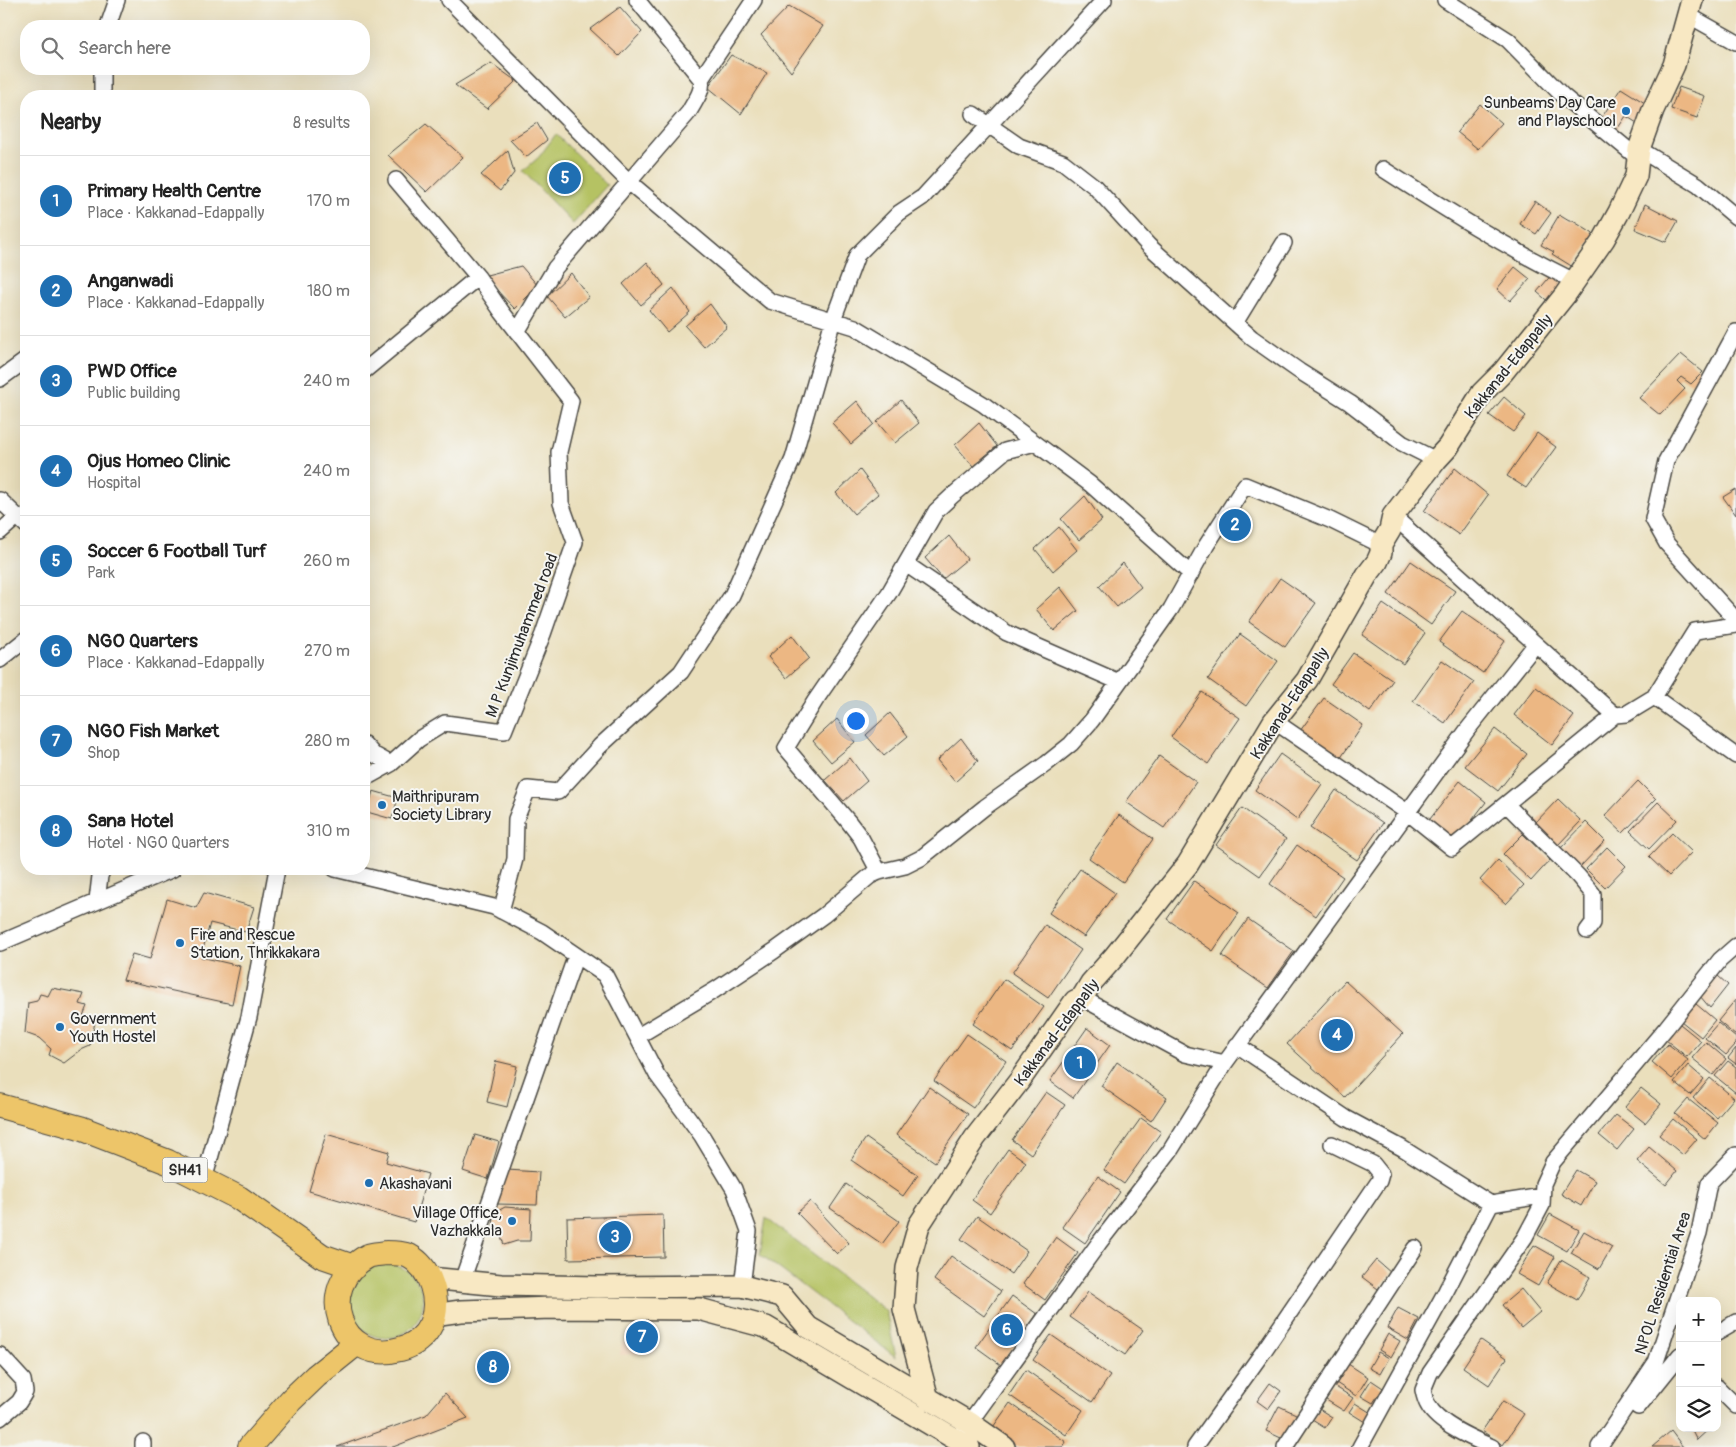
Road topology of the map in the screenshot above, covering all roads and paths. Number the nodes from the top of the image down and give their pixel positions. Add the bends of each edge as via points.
1 (117, 0) edge
2 (449, 0) edge
3 (637, 0) edge
4 (754, 0) edge
5 (1104, 0) edge
6 (1445, 0) edge
7 (1690, 7) edge
8 (110, 20) edge
9 (1736, 42) edge
10 (102, 75) edge
11 (702, 80) junction
12 (102, 90) edge
13 (973, 114) dead end
14 (989, 126) junction
15 (1638, 154) junction
16 (1383, 169) dead end
17 (396, 180) dead end
18 (629, 182) junction
19 (1736, 218) edge
20 (1284, 243) dead end
21 (478, 277) junction
22 (1574, 281) junction
23 (834, 320) junction
24 (1235, 322) junction
25 (517, 332) junction
26 (1736, 332) edge
27 (20, 364) edge
28 (370, 365) edge
29 (0, 379) edge
30 (1035, 443) junction
31 (1436, 460) junction
32 (0, 500) edge
33 (1393, 516) junction
34 (20, 518) edge
35 (20, 521) edge
36 (0, 532) edge
37 (1381, 545) junction
38 (906, 564) junction
39 (1191, 574) junction
40 (1736, 620) edge
41 (1736, 625) edge
42 (20, 643) edge
43 (1535, 645) junction
44 (0, 660) edge
45 (1119, 682) junction
46 (1654, 697) junction
47 (1615, 715) junction
48 (1274, 722) junction
49 (370, 751) edge
50 (1736, 756) edge
51 (391, 764) junction
52 (370, 776) edge
53 (1506, 804) junction
54 (1407, 812) junction
55 (879, 872) junction
56 (100, 875) edge
57 (159, 875) edge
58 (276, 875) edge
59 (360, 875) edge
60 (97, 902) junction
61 (501, 911) junction
62 (1587, 931) dead end
63 (0, 943) edge
64 (1736, 946) edge
65 (576, 955) junction
66 (1082, 998) junction
67 (638, 1036) junction
68 (1237, 1045) junction
69 (1225, 1063) junction
70 (1, 1107) edge
71 (1332, 1144) dead end
72 (1736, 1155) edge
73 (204, 1180) junction
74 (1542, 1196) junction
75 (1491, 1204) junction
76 (1415, 1248) dead end
77 (354, 1267) junction
78 (429, 1278) junction
79 (462, 1281) junction
80 (742, 1286) junction
81 (433, 1315) junction
82 (1736, 1322) edge
83 (1721, 1331) edge
84 (357, 1343) junction
85 (0, 1355) edge
86 (1676, 1360) edge
87 (1721, 1391) edge
88 (928, 1399) junction
89 (1736, 1406) edge
90 (0, 1418) edge
91 (970, 1423) junction
92 (963, 1443) edge
93 (250, 1447) edge
94 (1004, 1447) edge
95 (1195, 1447) edge
96 (1285, 1447) edge
97 (1360, 1447) edge
98 (1492, 1447) edge
99 (1600, 1447) edge
100 (1610, 1447) edge

1 - 8 street
2 - 18 street
3 - 11 street
4 - 11 street
5 - 14 street
6 - 15 street via 1508,40 1563,96
7 - 9 street
7 - 15 street, Kakkanad-Edappally via 1674,65 1653,110
10 - 12 street
11 - 18 street via 701,91 688,112
13 - 14 street
14 - 23 street via 923,197 899,212 857,255
14 - 24 street via 1019,146 1063,162 1094,186 1149,246
15 - 19 street via 1698,185
15 - 22 street, Kakkanad-Edappally via 1636,176 1619,212
16 - 22 street via 1462,220
17 - 21 street, M P Kunjimuhammed road
18 - 23 street via 770,301
18 - 25 street via 555,268
20 - 24 street
21 - 25 street, M P Kunjimuhammed road
21 - 28 street
22 - 31 street, Kakkanad-Edappally via 1503,372 1482,393 1448,447
23 - 30 street via 855,327 983,404
23 - 61 street via 793,460 732,595 681,672 600,746 558,792 528,789 516,819 514,859
24 - 31 street via 1252,338 1350,403 1402,444
25 - 51 street, M P Kunjimuhammed road via 571,401 560,452 561,503 574,542 543,634 504,731 445,723 419,739
26 - 40 street via 1666,461 1652,519 1667,544
27 - 29 street
30 - 38 street via 1005,451 936,511
30 - 39 street via 1090,484
31 - 33 street, Kakkanad-Edappally
32 - 34 street
33 - 37 street, Kakkanad-Edappally via 1390,530
33 - 43 street
35 - 36 street
37 - 39 street via 1245,485
37 - 48 street, Kakkanad-Edappally via 1382,553 1307,680
38 - 45 street via 1007,633
38 - 55 street via 786,748 861,838
39 - 45 street via 1171,609
41 - 46 street via 1695,631
42 - 44 street
43 - 47 street
43 - 54 street
45 - 55 street via 1076,738 1046,764 921,858 905,866
46 - 47 street via 1626,714
46 - 50 street
47 - 53 street
48 - 54 street
48 - 66 street, Kakkanad-Edappally via 1188,864
49 - 51 street
51 - 52 street, M P Kunjimuhammed road
53 - 54 street via 1452,848
53 - 62 street via 1593,894 1592,923
54 - 68 street
55 - 67 street via 774,951
56 - 60 street
57 - 60 street
58 - 73 street via 249,1017
59 - 61 street
60 - 63 street
61 - 65 street via 542,932
64 - 74 street via 1720,960 1552,1162
65 - 67 street via 605,975
65 - 79 street
66 - 69 street via 1185,1054
66 - 88 street, Kakkanad-Edappally via 1075,1001 975,1138 919,1225 907,1268 904,1309
67 - 80 street via 657,1075 702,1136 734,1189 749,1231
68 - 69 street
68 - 75 street via 1346,1118 1402,1148
69 - 91 street via 1170,1151
70 - 73 main road, SH41 via 80,1128 168,1162
71 - 95 street via 1373,1164 1382,1174 1379,1181
72 - 99 street, NPOL Residential Area via 1709,1183 1699,1233 1656,1362
73 - 77 main road, SH41 via 269,1217 322,1256
74 - 75 street
74 - 98 street via 1542,1205 1525,1236 1430,1373 1423,1390 1436,1416
75 - 97 street
76 - 96 street
77 - 78 main road via 369,1256 399,1253 417,1262
77 - 84 main road via 345,1276 337,1303 342,1324
78 - 79 street
78 - 81 main road via 435,1298
79 - 80 street via 598,1287
80 - 88 street via 782,1296 808,1328
81 - 84 main road via 431,1324 420,1339 408,1347 385,1352 367,1349
81 - 92 street via 551,1308 700,1309 766,1328
82 - 83 street
84 - 93 main road via 291,1400
85 - 90 street via 23,1380 25,1392 19,1402
86 - 100 street
87 - 89 street
88 - 91 street
91 - 92 street
91 - 94 street

